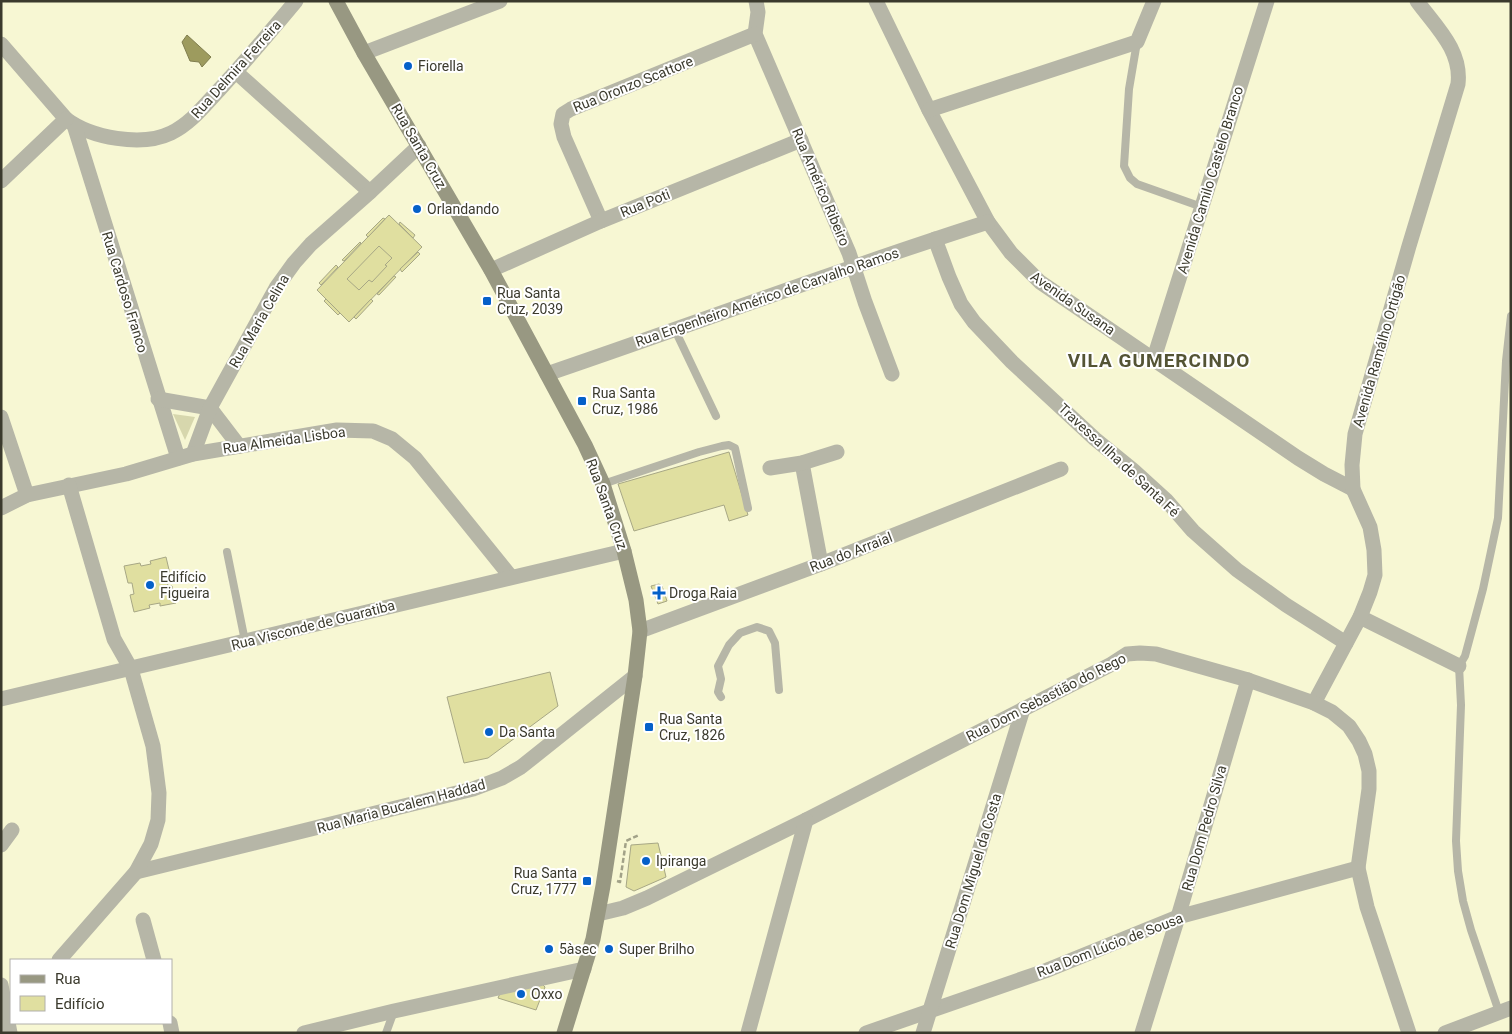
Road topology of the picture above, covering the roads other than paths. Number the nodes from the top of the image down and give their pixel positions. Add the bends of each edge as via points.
1 (296, 1) edge
2 (336, 1) edge
3 (500, 1) edge
4 (756, 1) edge
5 (876, 1) edge
6 (1154, 1) edge
7 (1267, 1) edge
8 (1417, 1) edge
9 (755, 34) junction
10 (1137, 42) junction
11 (1, 44) edge
12 (364, 53) junction
13 (236, 72) junction
14 (929, 110) junction
15 (70, 122) junction
16 (801, 140) junction
17 (419, 146) junction
18 (1, 181) edge
19 (370, 192) junction
20 (1202, 207) junction
21 (601, 221) junction
22 (988, 222) junction
23 (935, 239) junction
24 (853, 266) junction
25 (491, 270) junction
26 (1511, 316) edge
27 (675, 330) junction
28 (1154, 358) junction
29 (547, 374) junction
30 (892, 374) dead end
31 (158, 399) junction
32 (210, 408) junction
33 (716, 416) dead end
34 (1, 417) edge
35 (239, 446) junction
36 (837, 452) dead end
37 (186, 456) junction
38 (802, 462) junction
39 (770, 468) dead end
40 (1061, 469) dead end
41 (603, 484) junction
42 (69, 485) junction
43 (1353, 489) junction
44 (27, 495) junction
45 (1, 508) edge
46 (748, 508) dead end
47 (624, 551) junction
48 (227, 552) dead end
49 (821, 564) junction
50 (511, 576) junction
51 (1360, 617) junction
52 (640, 631) junction
53 (245, 641) junction
54 (1346, 643) junction
55 (1460, 666) junction
56 (131, 669) junction
57 (635, 676) junction
58 (1248, 680) junction
59 (779, 690) dead end
60 (721, 697) dead end
61 (1, 700) edge
62 (1314, 703) junction
63 (1023, 709) junction
64 (806, 820) junction
65 (12, 830) dead end
66 (1, 845) edge
67 (1358, 868) junction
68 (136, 872) junction
69 (598, 914) junction
70 (1178, 917) junction
71 (143, 920) dead end
72 (60, 959) edge
73 (154, 959) edge
74 (584, 969) junction
75 (1, 985) edge
76 (930, 1009) junction
77 (1505, 1010) edge
78 (394, 1011) junction
79 (10, 1022) edge
80 (304, 1033) edge
81 (386, 1033) edge
82 (564, 1033) edge
83 (748, 1033) edge
84 (866, 1033) edge
85 (923, 1033) edge
86 (1142, 1033) edge
87 (1409, 1033) edge
88 (1445, 1033) edge

1 - 13 street, Rua Delmira Ferreira
2 - 12 main road, Rua Santa Cruz
3 - 12 street
4 - 9 street, Rua Américo Ribeiro
5 - 14 street, Avenida Susana
6 - 10 street
7 - 20 street, Avenida Camilo Castelo Branco
8 - 43 street, Avenida Ramálho Ortigão via 1458,61 1458,84 1355,434
9 - 16 street, Rua Américo Ribeiro
9 - 21 street, Rua Oronzo Scattore via 563,114 564,137
10 - 14 street
10 - 20 lane via 1129,89 1124,166 1137,184
11 - 15 street, Rua Delmira Ferreira
12 - 17 main road, Rua Santa Cruz
13 - 15 street, Rua Delmira Ferreira via 192,120 170,134 146,139 115,139
13 - 19 street
14 - 22 street, Avenida Susana
15 - 18 street
15 - 31 street, Rua Cardoso Franco
16 - 21 street, Rua Poti
16 - 24 street, Rua Américo Ribeiro
17 - 19 street, Rua Maria Celina
17 - 25 main road, Rua Santa Cruz
19 - 32 street, Rua Maria Celina via 294,263 276,288
20 - 28 street, Avenida Camilo Castelo Branco
21 - 25 street, Rua Poti
22 - 23 street, Rua Engenheiro Américo de Carvalho Ramos
22 - 28 street, Avenida Susana via 1011,253 1040,282
23 - 24 street, Rua Engenheiro Américo de Carvalho Ramos
23 - 54 street, Travessa Ilha de Santa Fé via 962,304 974,322 1012,362 1166,500 1193,531 1237,570
24 - 27 street, Rua Engenheiro Américo de Carvalho Ramos
24 - 30 street, Rua Américo Ribeiro
25 - 29 main road, Rua Santa Cruz
26 - 55 lane via 1498,518 1483,589
27 - 29 street, Rua Engenheiro Américo de Carvalho Ramos
27 - 33 lane
28 - 43 street, Avenida Susana via 1298,458
29 - 41 main road, Rua Santa Cruz
31 - 32 street
31 - 37 street, Rua Cardoso Franco
32 - 35 street
32 - 37 street, Rua Maria Celina
34 - 44 street
35 - 37 street, Rua Almeida Lisboa
35 - 50 street, Rua Almeida Lisboa via 337,430 373,431 392,439 415,458
36 - 38 street
37 - 42 street, Rua Almeida Lisboa via 126,474
38 - 39 street
38 - 49 street
40 - 49 street, Rua do Arraial
41 - 46 lane via 729,445 735,448
41 - 47 main road, Rua Santa Cruz
42 - 44 street, Rua Almeida Lisboa
42 - 56 street via 114,639
43 - 51 street, Avenida Ramálho Ortigão via 1370,527 1374,550 1375,575
44 - 45 street, Rua Almeida Lisboa
47 - 50 street, Rua Visconde de Guaratiba
47 - 52 main road, Rua Santa Cruz
48 - 53 lane
49 - 52 street, Rua do Arraial
50 - 53 street, Rua Visconde de Guaratiba
51 - 54 street, Avenida Ramálho Ortigão
51 - 55 street
52 - 57 main road, Rua Santa Cruz
53 - 56 street, Rua Visconde de Guaratiba
54 - 62 street, Avenida Ramálho Ortigão
55 - 77 lane via 1458,871 1471,930
56 - 61 street, Rua Visconde de Guaratiba
56 - 68 street via 154,746 159,793 158,820 151,844
57 - 68 street, Rua Maria Bucalem Haddad via 521,767 474,789
57 - 69 main road, Rua Santa Cruz
58 - 62 street, Rua Dom Sebastião do Rego
58 - 63 street, Rua Dom Sebastião do Rego via 1156,654 1127,654
58 - 70 street, Rua Dom Pedro Silva
59 - 60 lane via 775,643 769,632 757,627 740,633 721,660 718,666 721,680 718,692
62 - 67 street, Rua Dom Sebastião do Rego via 1349,726 1365,754 1369,789
63 - 64 street, Rua Dom Sebastião do Rego
63 - 76 street, Rua Dom Miguel da Costa
64 - 69 street, Rua Dom Sebastião do Rego via 635,904
64 - 83 street
65 - 66 street
67 - 70 street, Rua Dom Lúcio de Sousa
67 - 87 street, Rua Dom Sebastião do Rego
68 - 72 street
69 - 74 main road, Rua Santa Cruz
70 - 76 street, Rua Dom Lúcio de Sousa via 1045,971
70 - 86 street, Rua Dom Pedro Silva
71 - 73 street
74 - 78 street
74 - 82 main road, Rua Santa Cruz
75 - 79 street
76 - 84 street, Rua Dom Lúcio de Sousa
76 - 85 street, Rua Dom Miguel da Costa
77 - 88 street
78 - 80 street
78 - 81 lane

